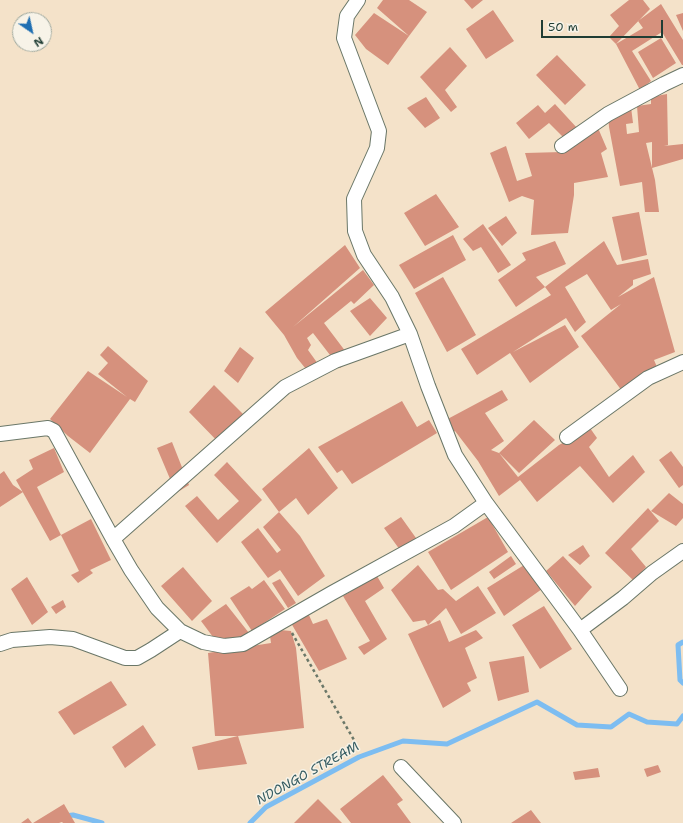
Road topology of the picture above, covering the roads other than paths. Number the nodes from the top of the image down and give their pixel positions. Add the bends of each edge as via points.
1 (358, 0) edge
2 (683, 75) edge
3 (562, 146) dead end
4 (410, 334) junction
5 (683, 362) edge
6 (0, 434) edge
7 (567, 437) dead end
8 (486, 503) junction
9 (113, 540) junction
10 (683, 552) edge
11 (580, 630) junction
12 (180, 631) junction
13 (0, 644) edge
14 (620, 689) dead end
15 (401, 767) dead end
16 (454, 823) edge

1 - 4 street via 347,16 344,38 379,131 377,148 354,198 355,231 364,255 392,297
2 - 3 street via 608,114
4 - 8 street via 455,455
4 - 9 street via 335,361 285,387
5 - 7 street via 648,378
6 - 9 street via 48,428 54,431
8 - 11 street
8 - 12 street via 454,526 243,644 224,646 203,642
9 - 12 street via 157,608
10 - 11 street
11 - 14 street
12 - 13 street via 137,658 126,658 65,638 12,640
15 - 16 street

